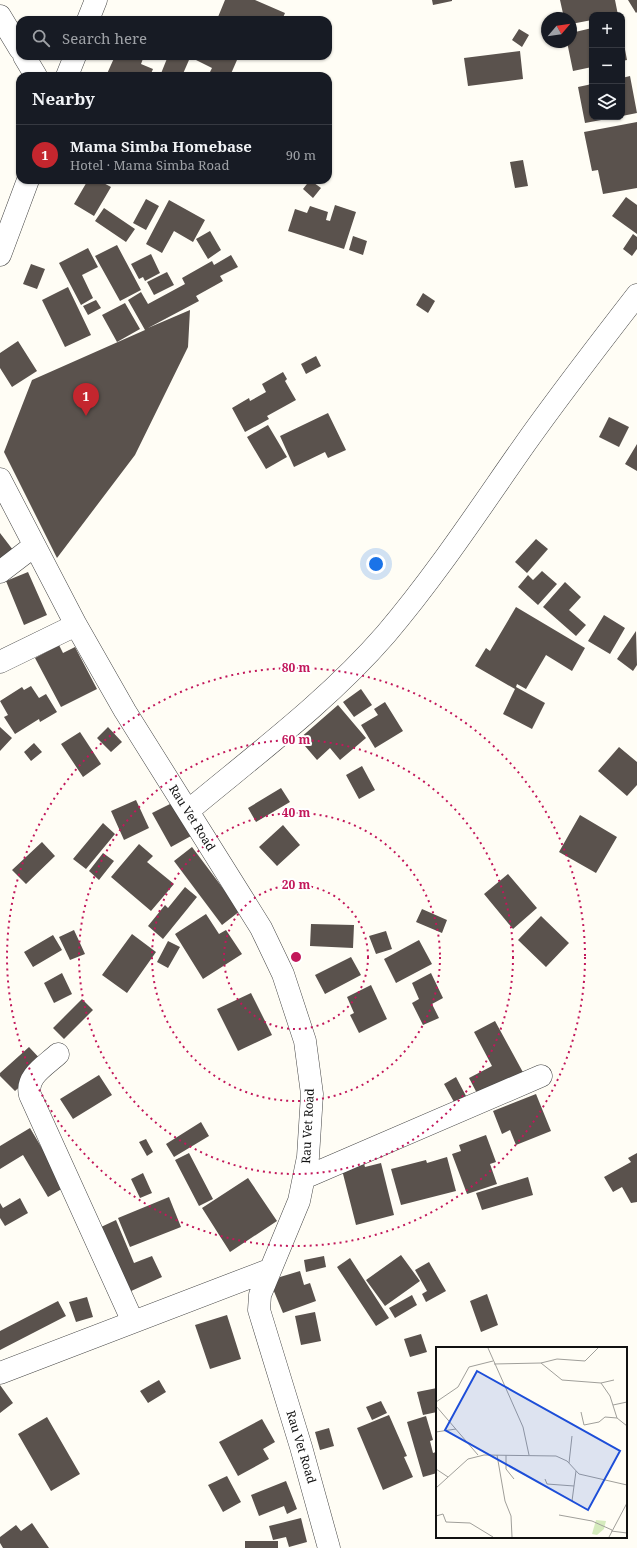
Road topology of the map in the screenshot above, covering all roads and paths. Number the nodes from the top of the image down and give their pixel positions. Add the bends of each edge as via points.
1 (96, 0) edge
2 (0, 16) edge
3 (90, 16) edge
4 (16, 42) edge
5 (26, 60) edge
6 (73, 60) edge
7 (34, 72) edge
8 (69, 72) edge
9 (27, 184) edge
10 (0, 255) edge
11 (637, 295) edge
12 (0, 479) edge
13 (34, 546) junction
14 (0, 572) edge
15 (76, 625) junction
16 (0, 662) edge
17 (188, 811) junction
18 (58, 1054) dead end
19 (541, 1076) dead end
20 (304, 1178) junction
21 (270, 1270) junction
22 (134, 1322) junction
23 (0, 1373) edge
24 (330, 1548) edge

1 - 3 street
2 - 4 street
5 - 7 street
6 - 8 street
9 - 10 street
11 - 17 street via 541,421 423,588 385,635 296,721
12 - 13 street, Rau Vet Road
13 - 14 street
13 - 15 street, Rau Vet Road
15 - 16 street
15 - 17 street, Rau Vet Road via 125,711
17 - 20 street, Rau Vet Road via 261,928 284,974 305,1041 312,1094 308,1158
18 - 22 street via 32,1078 28,1087
19 - 20 street
20 - 21 street, Rau Vet Road via 299,1201
21 - 22 street
21 - 24 street, Rau Vet Road via 260,1295 259,1310 302,1447
22 - 23 street

